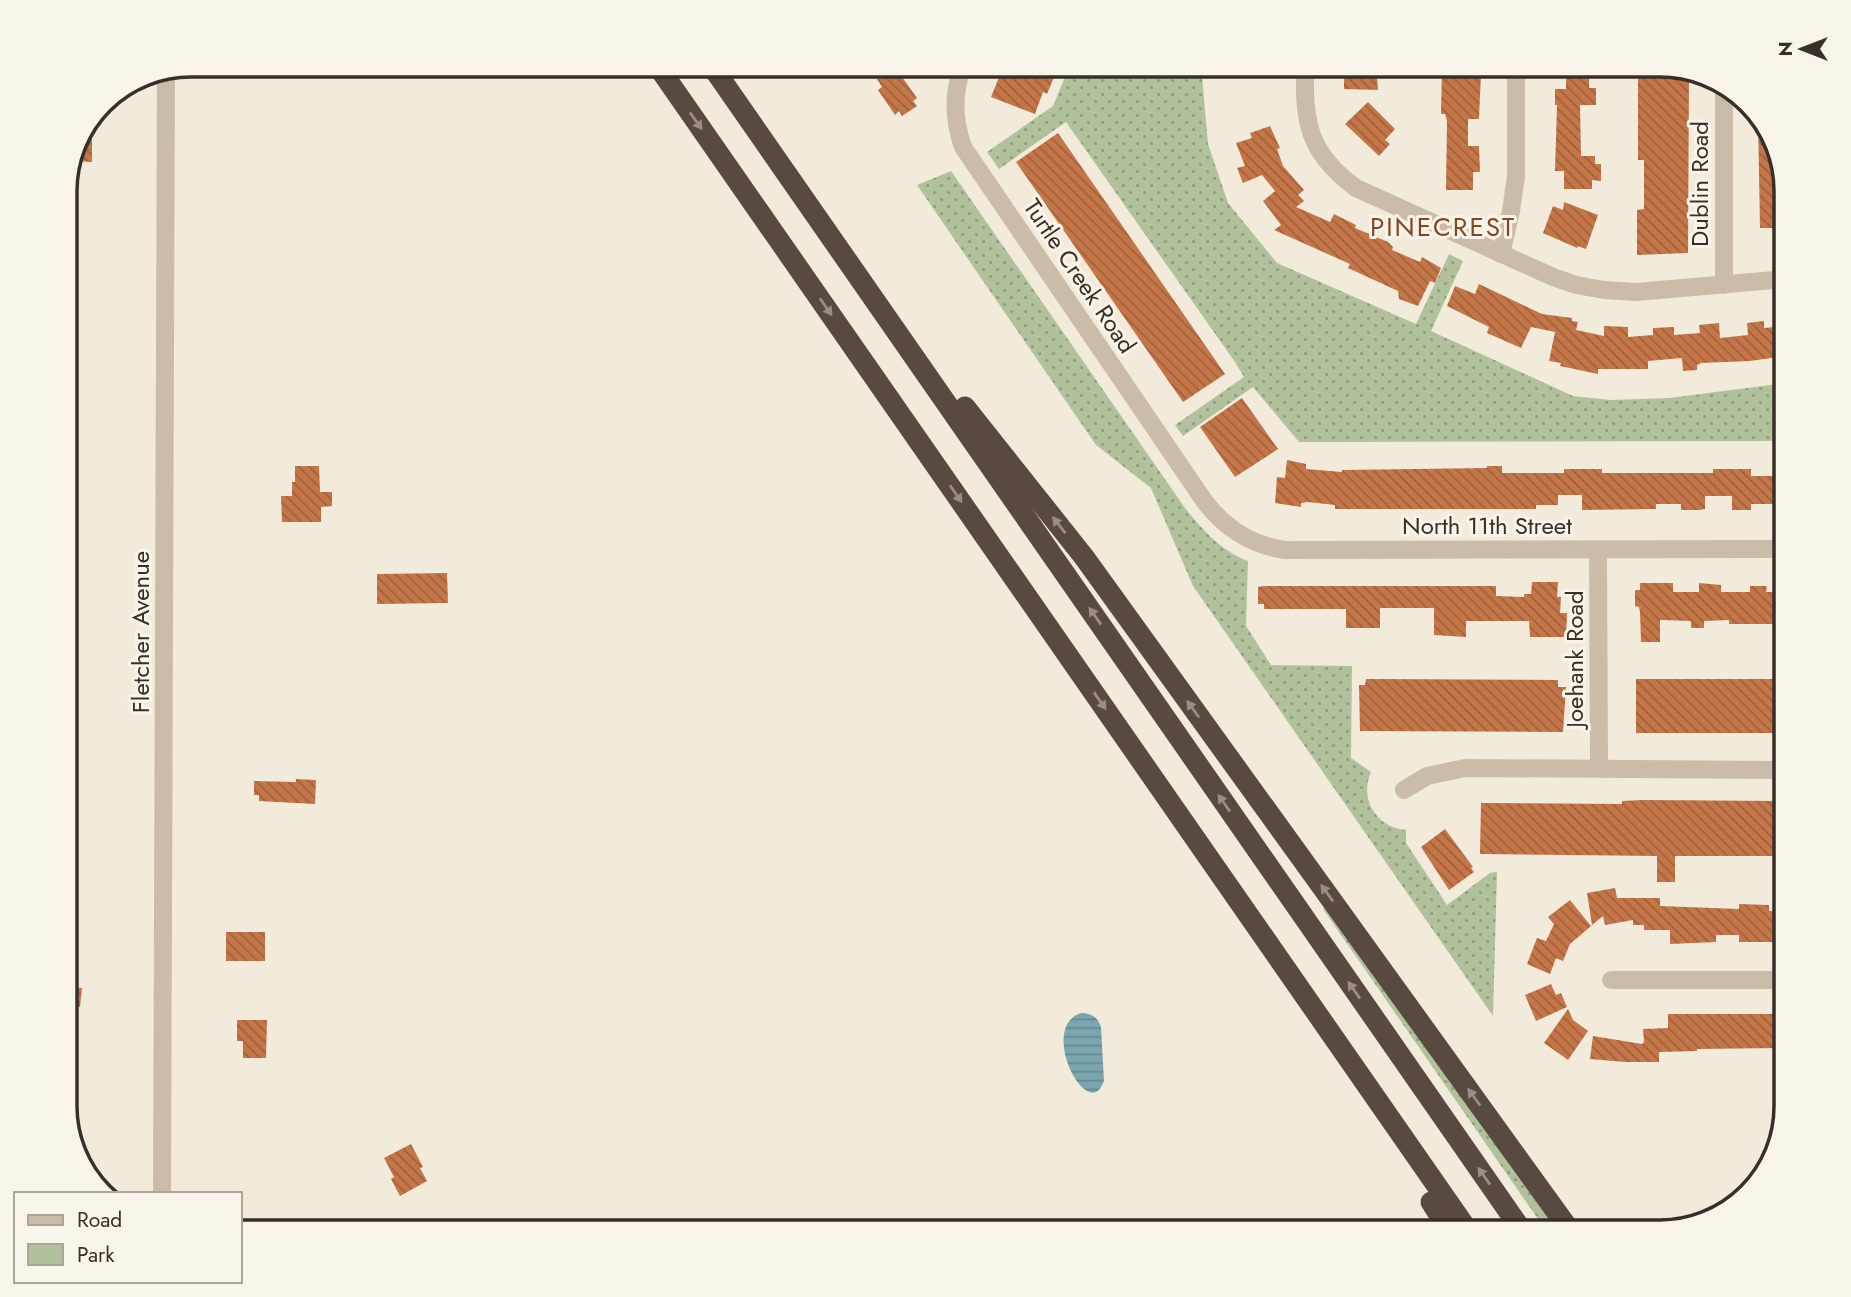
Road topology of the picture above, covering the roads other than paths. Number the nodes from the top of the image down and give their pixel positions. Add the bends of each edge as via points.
1 (665, 77) edge
2 (719, 77) edge
3 (960, 77) edge
4 (1305, 77) edge
5 (1516, 77) edge
6 (166, 80) edge
7 (1724, 97) edge
8 (832, 239) junction
9 (1502, 254) junction
10 (1774, 280) edge
11 (1724, 285) junction
12 (1205, 502) joint
13 (1598, 550) junction
14 (1774, 550) edge
15 (1599, 768) junction
16 (1774, 770) edge
17 (1404, 790) dead end
18 (1611, 980) dead end
19 (1774, 980) edge
20 (1319, 1018) junction
21 (162, 1192) edge
22 (1443, 1220) edge
23 (1461, 1220) edge
24 (1515, 1220) edge
25 (1562, 1220) edge

1 -> 20 highway
2 - 8 highway
3 - 12 street, Turtle Creek Road via 954,103 963,147
4 - 9 street via 1307,119 1320,152 1339,176
5 - 9 street via 1516,176
6 - 21 street, Fletcher Avenue
7 - 11 street, Dublin Road
24 -> 8 highway
25 -> 8 highway via 1084,556
9 - 11 street via 1553,277 1604,290
10 - 11 street
12 - 13 street, North 11th Street via 1239,535 1273,548
13 - 14 street, North 11th Street
13 - 15 street, Joehank Road
15 - 16 street
15 - 17 street via 1447,770
18 - 19 street
20 - 22 highway
20 - 23 highway

